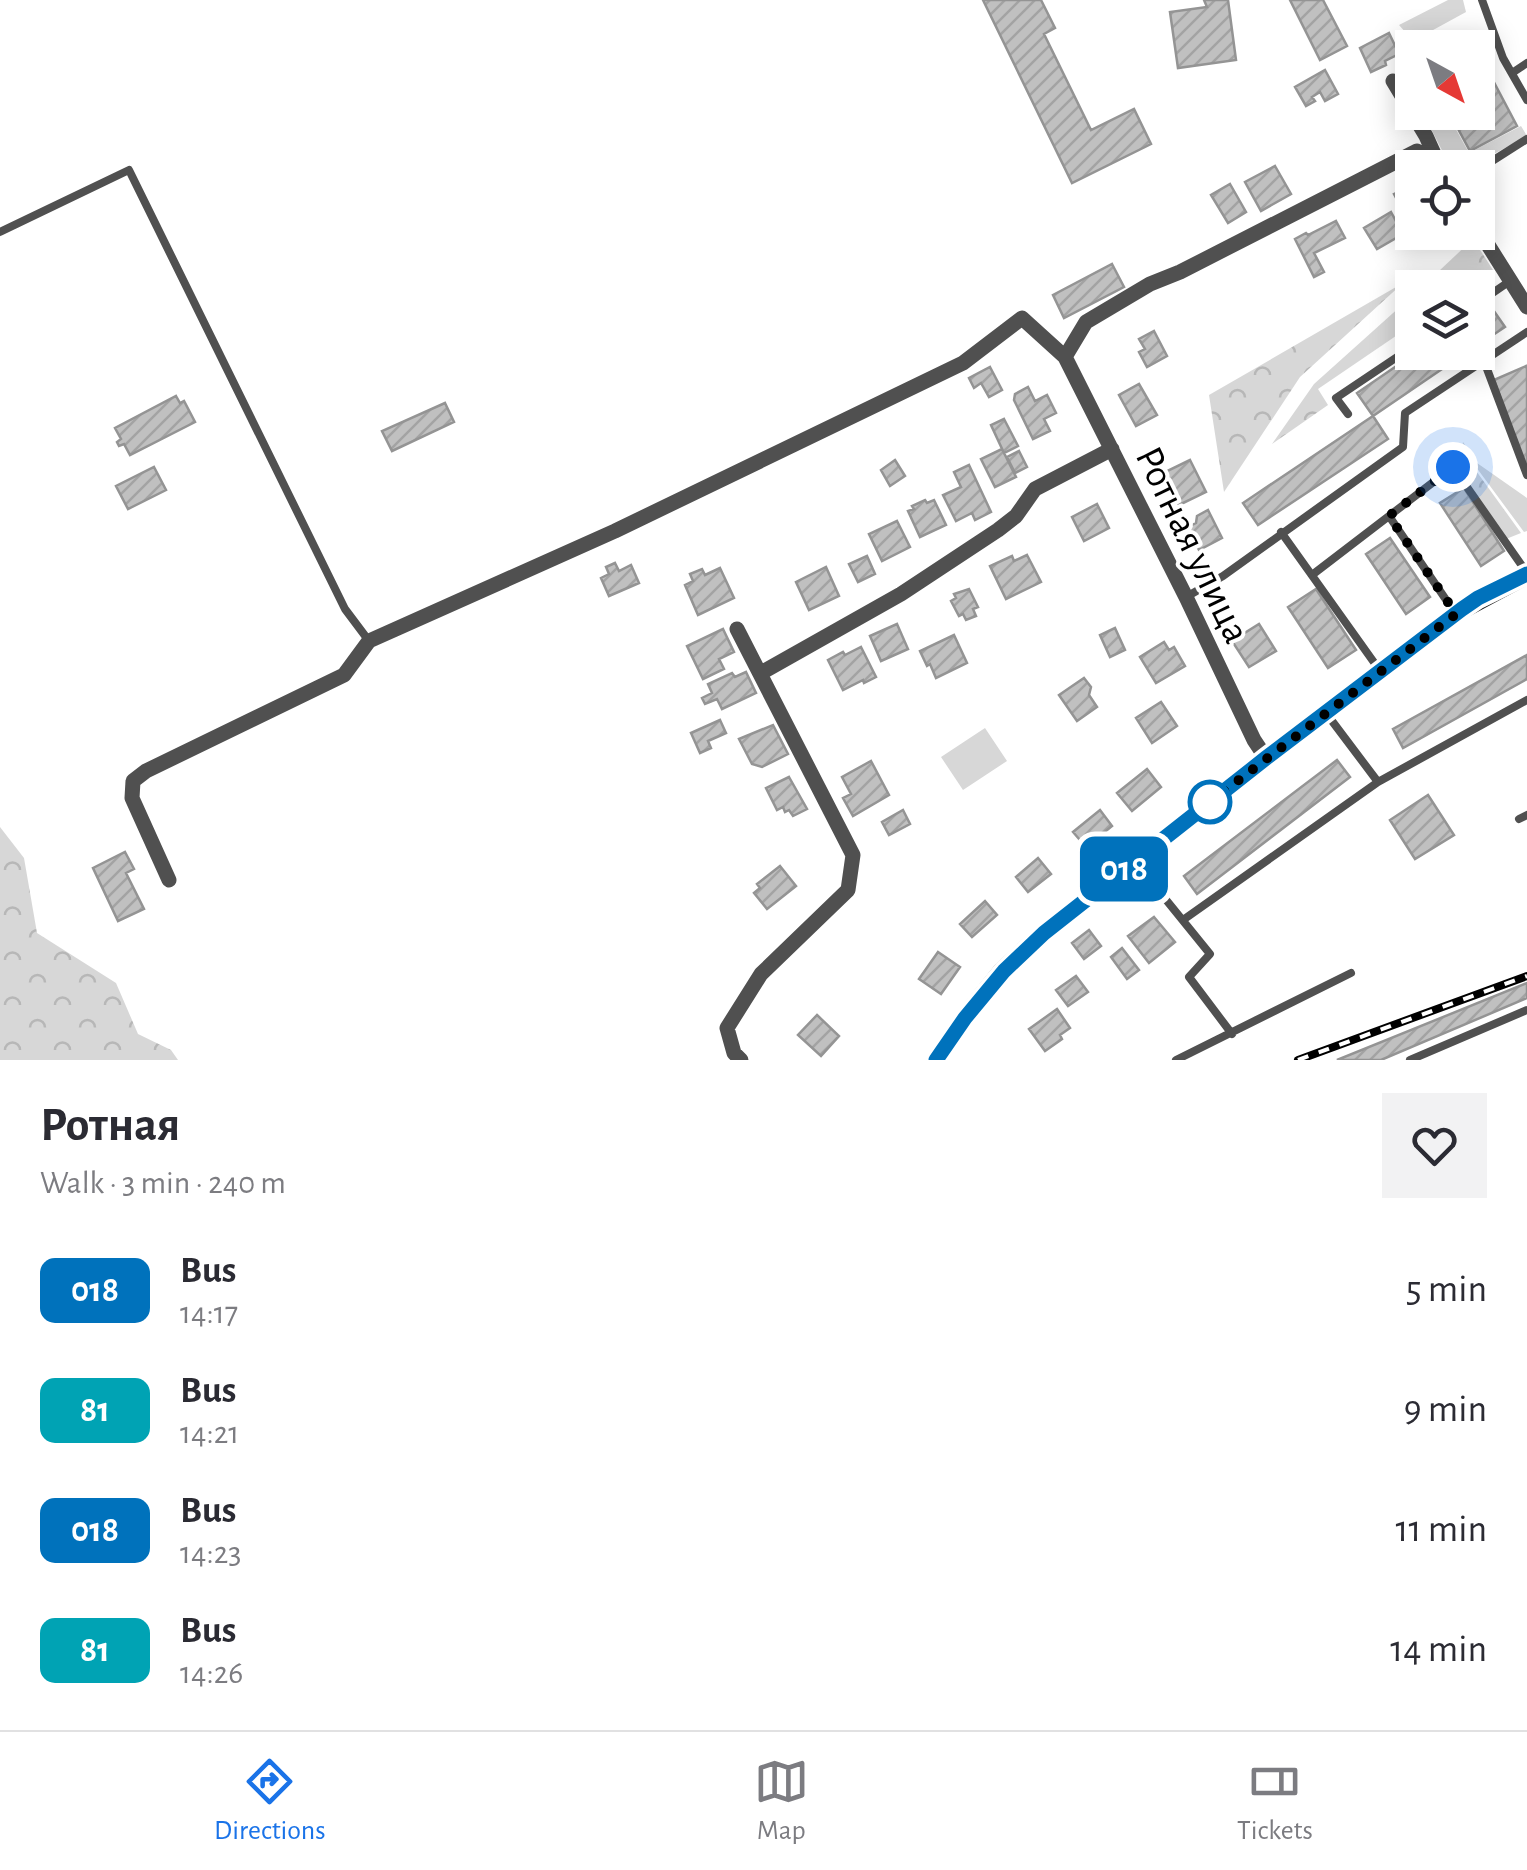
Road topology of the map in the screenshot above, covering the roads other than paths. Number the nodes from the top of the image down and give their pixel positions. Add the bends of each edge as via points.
1 (1482, 0) edge
2 (1527, 63) edge
3 (1512, 73) junction
4 (1393, 81) dead end
5 (1527, 100) edge
6 (1527, 139) edge
7 (1432, 150) edge
8 (1495, 159) edge
9 (1395, 162) edge
10 (0, 232) edge
11 (1491, 250) edge
12 (1510, 281) junction
13 (1495, 291) edge
14 (1527, 307) edge
15 (1527, 332) edge
16 (1495, 353) edge
17 (1065, 357) junction
18 (1395, 358) edge
19 (1469, 370) edge
20 (1488, 370) edge
21 (1348, 414) dead end
22 (1112, 449) junction
23 (1527, 475) edge
24 (1389, 516) junction
25 (1282, 532) junction
26 (1527, 574) edge
27 (1312, 575) junction
28 (1186, 598) junction
29 (1456, 614) junction
30 (737, 629) dead end
31 (369, 641) junction
32 (1380, 672) junction
33 (760, 673) junction
34 (1527, 700) edge
35 (1326, 713) junction
36 (1266, 758) junction
37 (1378, 782) junction
38 (1134, 861) junction
39 (168, 880) dead end
40 (1183, 920) junction
41 (1351, 973) dead end
42 (1527, 1010) edge
43 (1232, 1034) junction
44 (741, 1060) edge
45 (936, 1060) edge
46 (1176, 1060) edge
47 (1413, 1060) edge

1 - 3 lane
2 - 3 lane
3 - 5 lane
4 - 7 street
6 - 8 lane
9 - 17 street via 1150,284 1086,322
10 - 31 lane via 129,170 345,609
11 - 12 street
12 - 13 lane
12 - 14 street
15 - 16 lane
17 - 22 street, Ротная улица
17 - 31 street via 1022,318 963,363
18 - 21 lane via 1336,398
19 - 25 lane via 1405,413 1403,447
20 - 23 lane
22 - 28 street, Ротная улица
22 - 33 street via 1035,489 1016,516 900,594
24 - 26 lane via 1453,467
24 - 27 lane
24 - 29 lane
25 - 27 lane
25 - 28 lane
26 - 29 street
27 - 32 lane
28 - 36 street, Ротная улица
29 - 32 street
30 - 33 street
31 - 39 street via 344,675 133,781 132,798
32 - 35 street
33 - 44 street via 854,855 848,890 762,974 727,1028
34 - 37 lane
35 - 36 street
35 - 37 lane
36 - 38 street
37 - 40 lane
38 - 40 lane
38 - 45 street via 1004,971
40 - 43 lane via 1210,954 1189,977
41 - 43 lane
42 - 47 lane
43 - 46 lane

